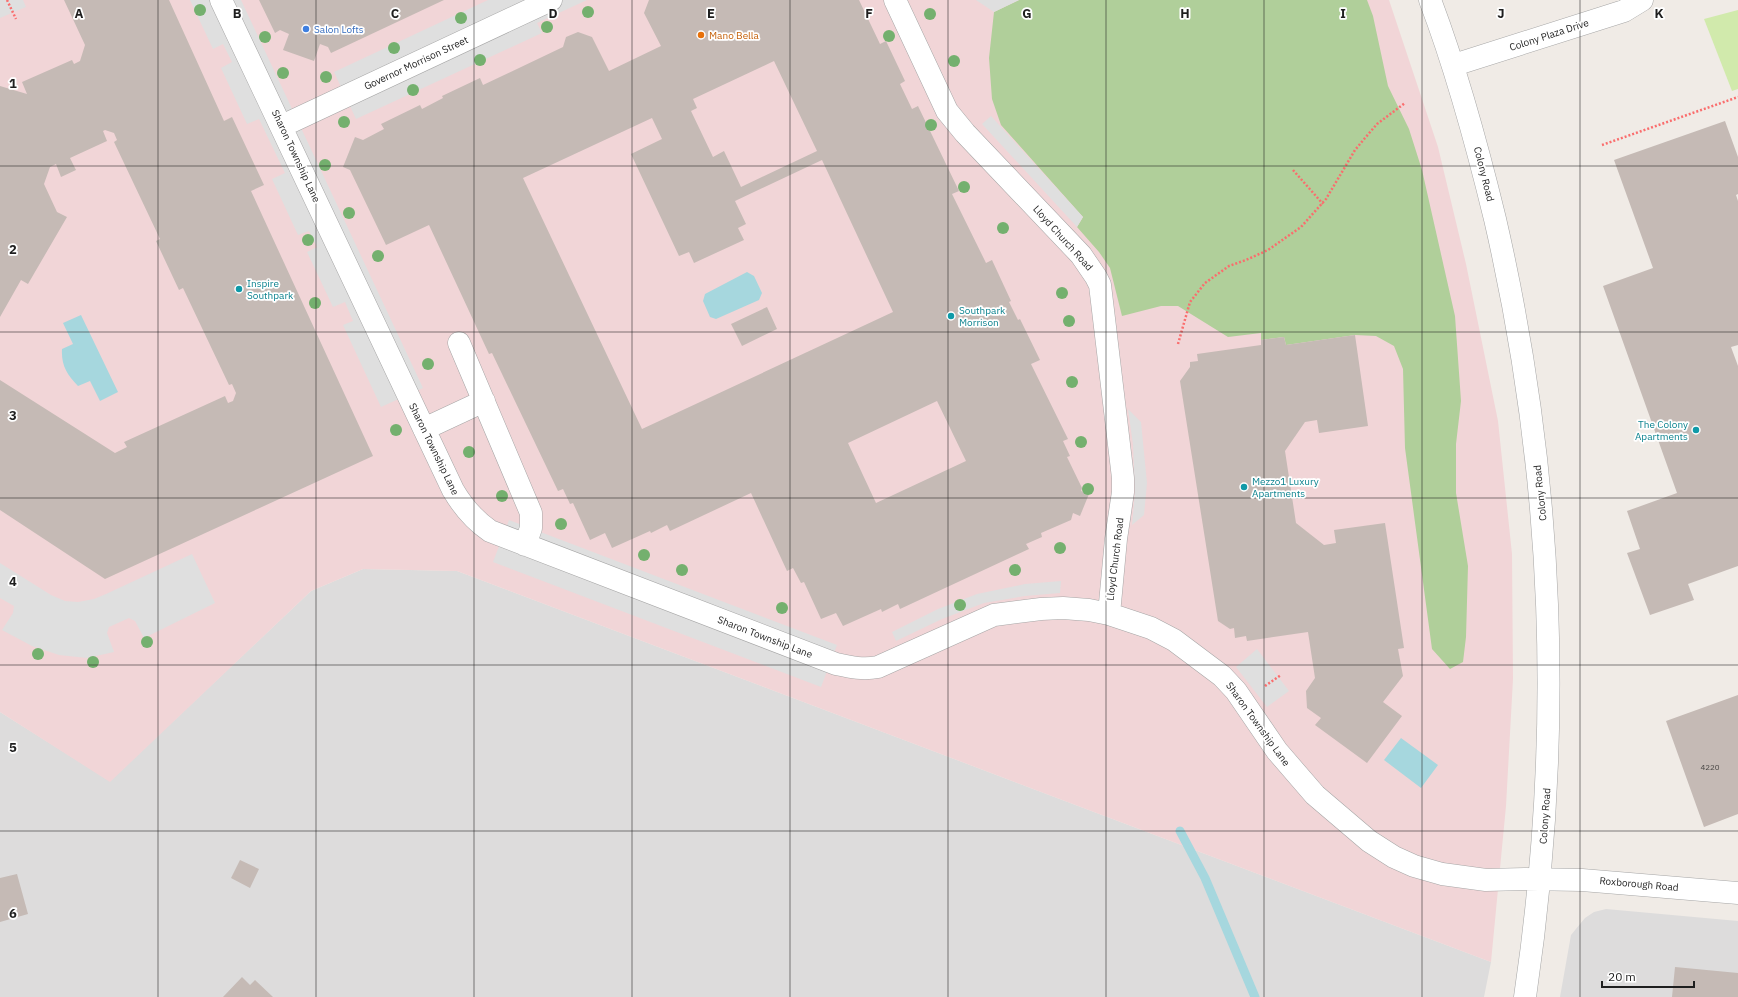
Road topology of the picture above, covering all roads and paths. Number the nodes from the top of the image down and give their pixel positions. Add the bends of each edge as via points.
1 (7, 0) edge
2 (222, 0) edge
3 (551, 0) edge
4 (895, 0) edge
5 (1430, 0) edge
6 (1642, 0) edge
7 (16, 19) dead end
8 (1454, 65) junction
9 (1738, 97) edge
10 (1404, 103) dead end
11 (282, 126) junction
12 (1602, 145) dead end
13 (1293, 170) dead end
14 (1322, 204) junction
15 (459, 343) dead end
16 (1178, 344) dead end
17 (484, 401) junction
18 (424, 429) junction
19 (525, 545) junction
20 (1109, 614) junction
21 (1540, 878) junction
22 (1738, 893) edge
23 (1525, 997) edge

1 - 7 path
2 - 11 street, Sharon Township Lane
3 - 11 street, Governor Morrison Street
4 - 20 street, Lloyd Church Road via 947,111 1080,255 1100,285 1123,478
5 - 8 street, Colony Road
6 - 8 street, Colony Plaza Drive via 1624,11
8 - 21 street, Colony Road via 1484,173 1504,260 1524,360 1538,469 1549,628 1550,686 1546,806
9 - 12 path
10 - 14 path via 1377,124 1355,150
11 - 18 street, Sharon Township Lane
13 - 14 path
14 - 16 path via 1301,227 1285,239 1256,256 1229,266 1205,283 1190,302
15 - 17 street
17 - 18 street
17 - 19 street via 531,513 531,528
18 - 19 street, Sharon Township Lane via 453,490 470,516 490,531
19 - 20 street, Sharon Township Lane via 836,664 854,668 878,667 994,615 1063,608
20 - 21 street, Sharon Township Lane via 1151,628 1174,640 1222,676 1236,691 1277,751 1315,795 1369,841 1394,857 1426,870 1476,879
21 - 22 street, Roxborough Road
21 - 23 street, Colony Road

